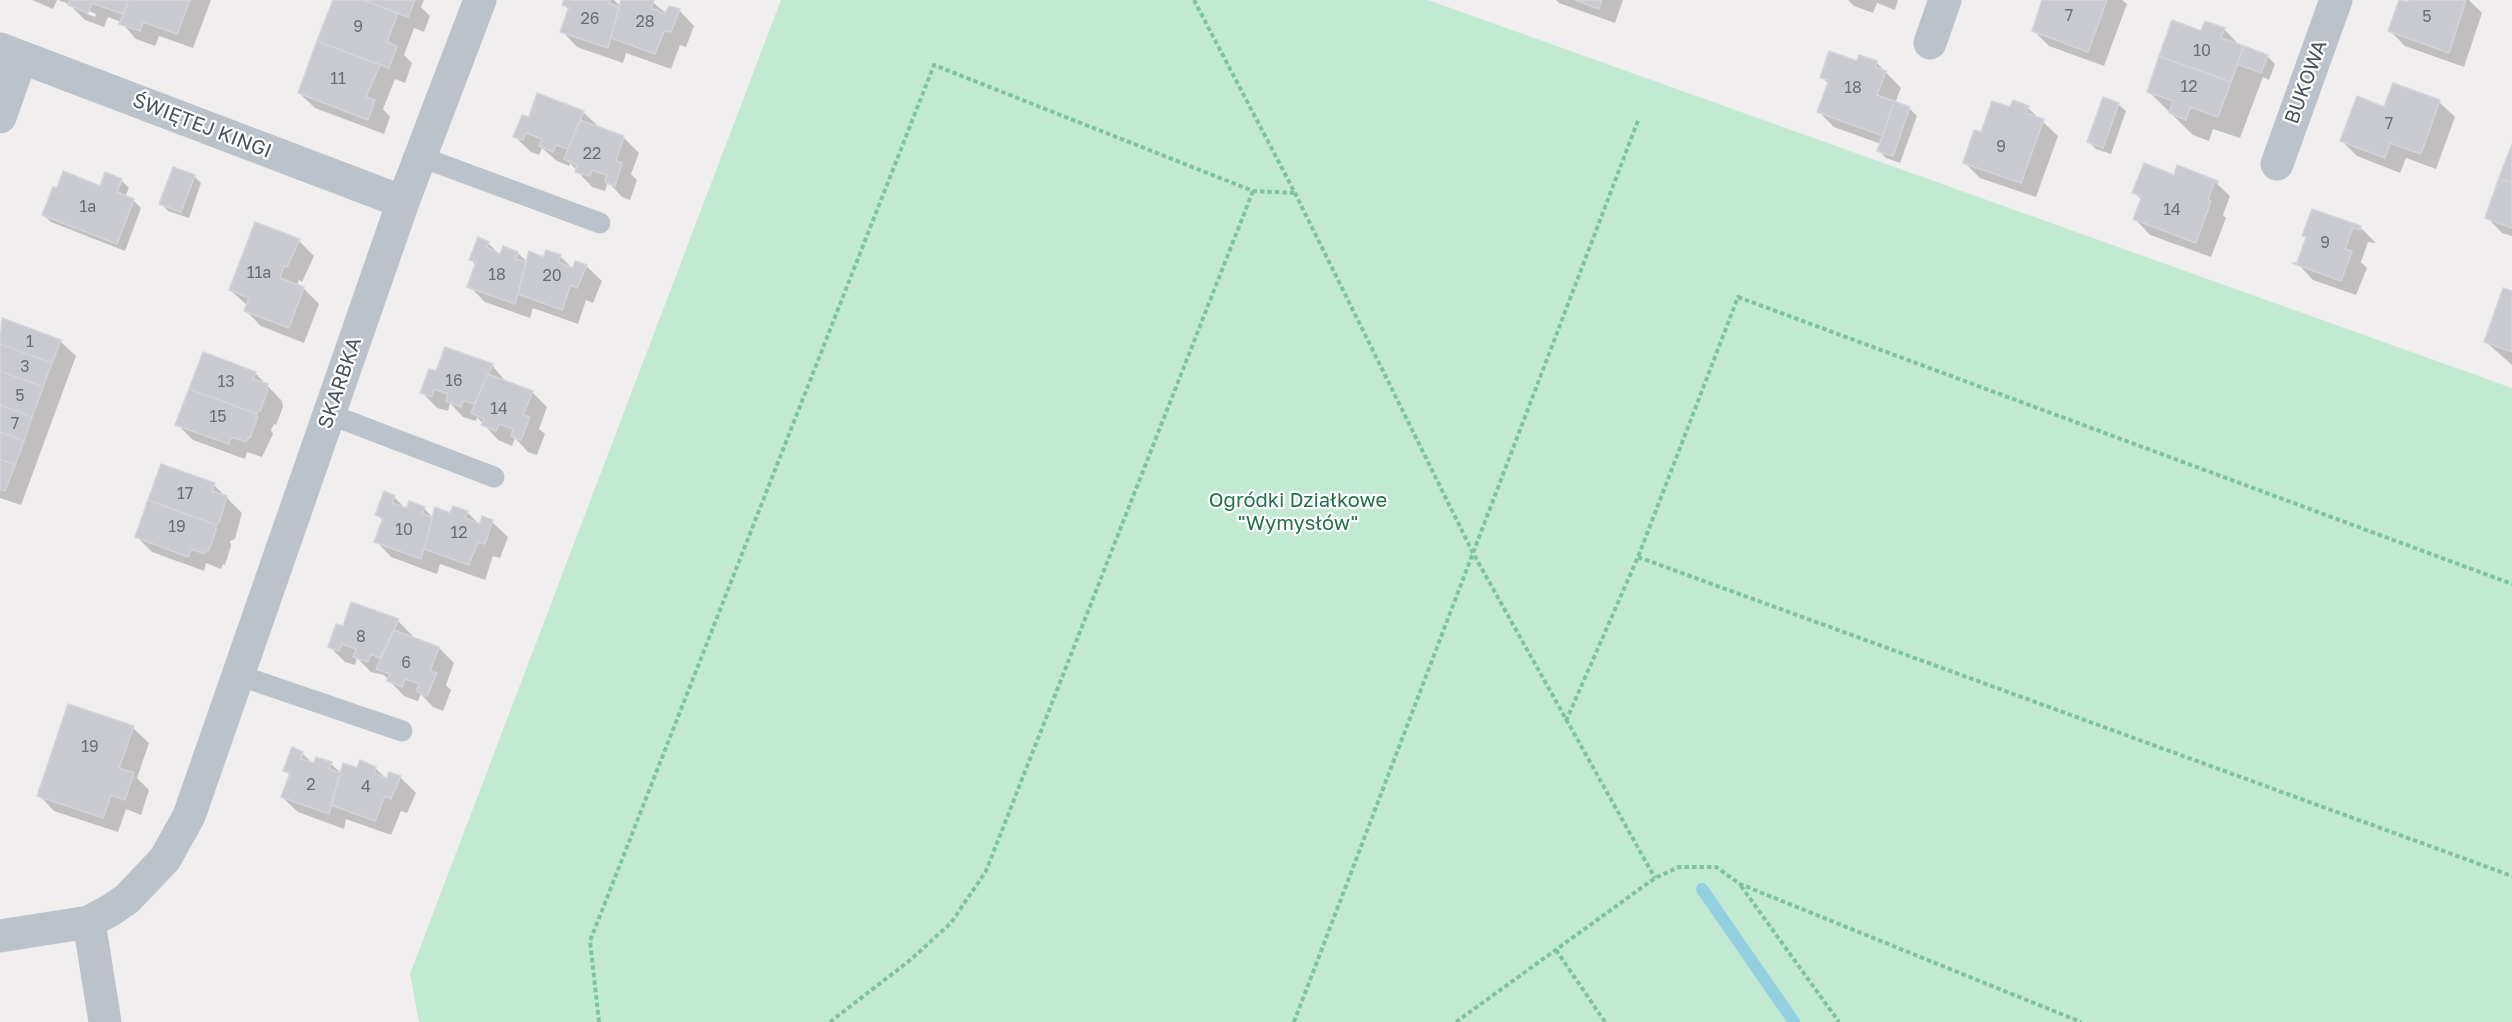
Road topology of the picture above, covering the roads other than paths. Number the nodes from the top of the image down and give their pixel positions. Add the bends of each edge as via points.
1 (480, 0) edge
2 (1945, 0) edge
3 (2336, 0) edge
4 (1930, 43) dead end
5 (11, 54) edge
6 (0, 117) edge
7 (421, 157) junction
8 (2277, 164) dead end
9 (403, 202) junction
10 (600, 223) dead end
11 (329, 414) junction
12 (494, 477) dead end
13 (238, 675) junction
14 (402, 731) dead end
15 (89, 922) junction
16 (0, 936) edge
17 (105, 1022) edge

1 - 7 street, SKARBKA
2 - 4 street
3 - 8 street, BUKOWA
5 - 6 street
5 - 9 street, ŚWIĘTEJ KINGI
7 - 9 street, SKARBKA
7 - 10 lane
9 - 11 street, SKARBKA
11 - 12 lane
11 - 13 street, SKARBKA
13 - 14 lane
13 - 15 street, SKARBKA via 189,816 165,859 127,899
15 - 16 street
15 - 17 street

